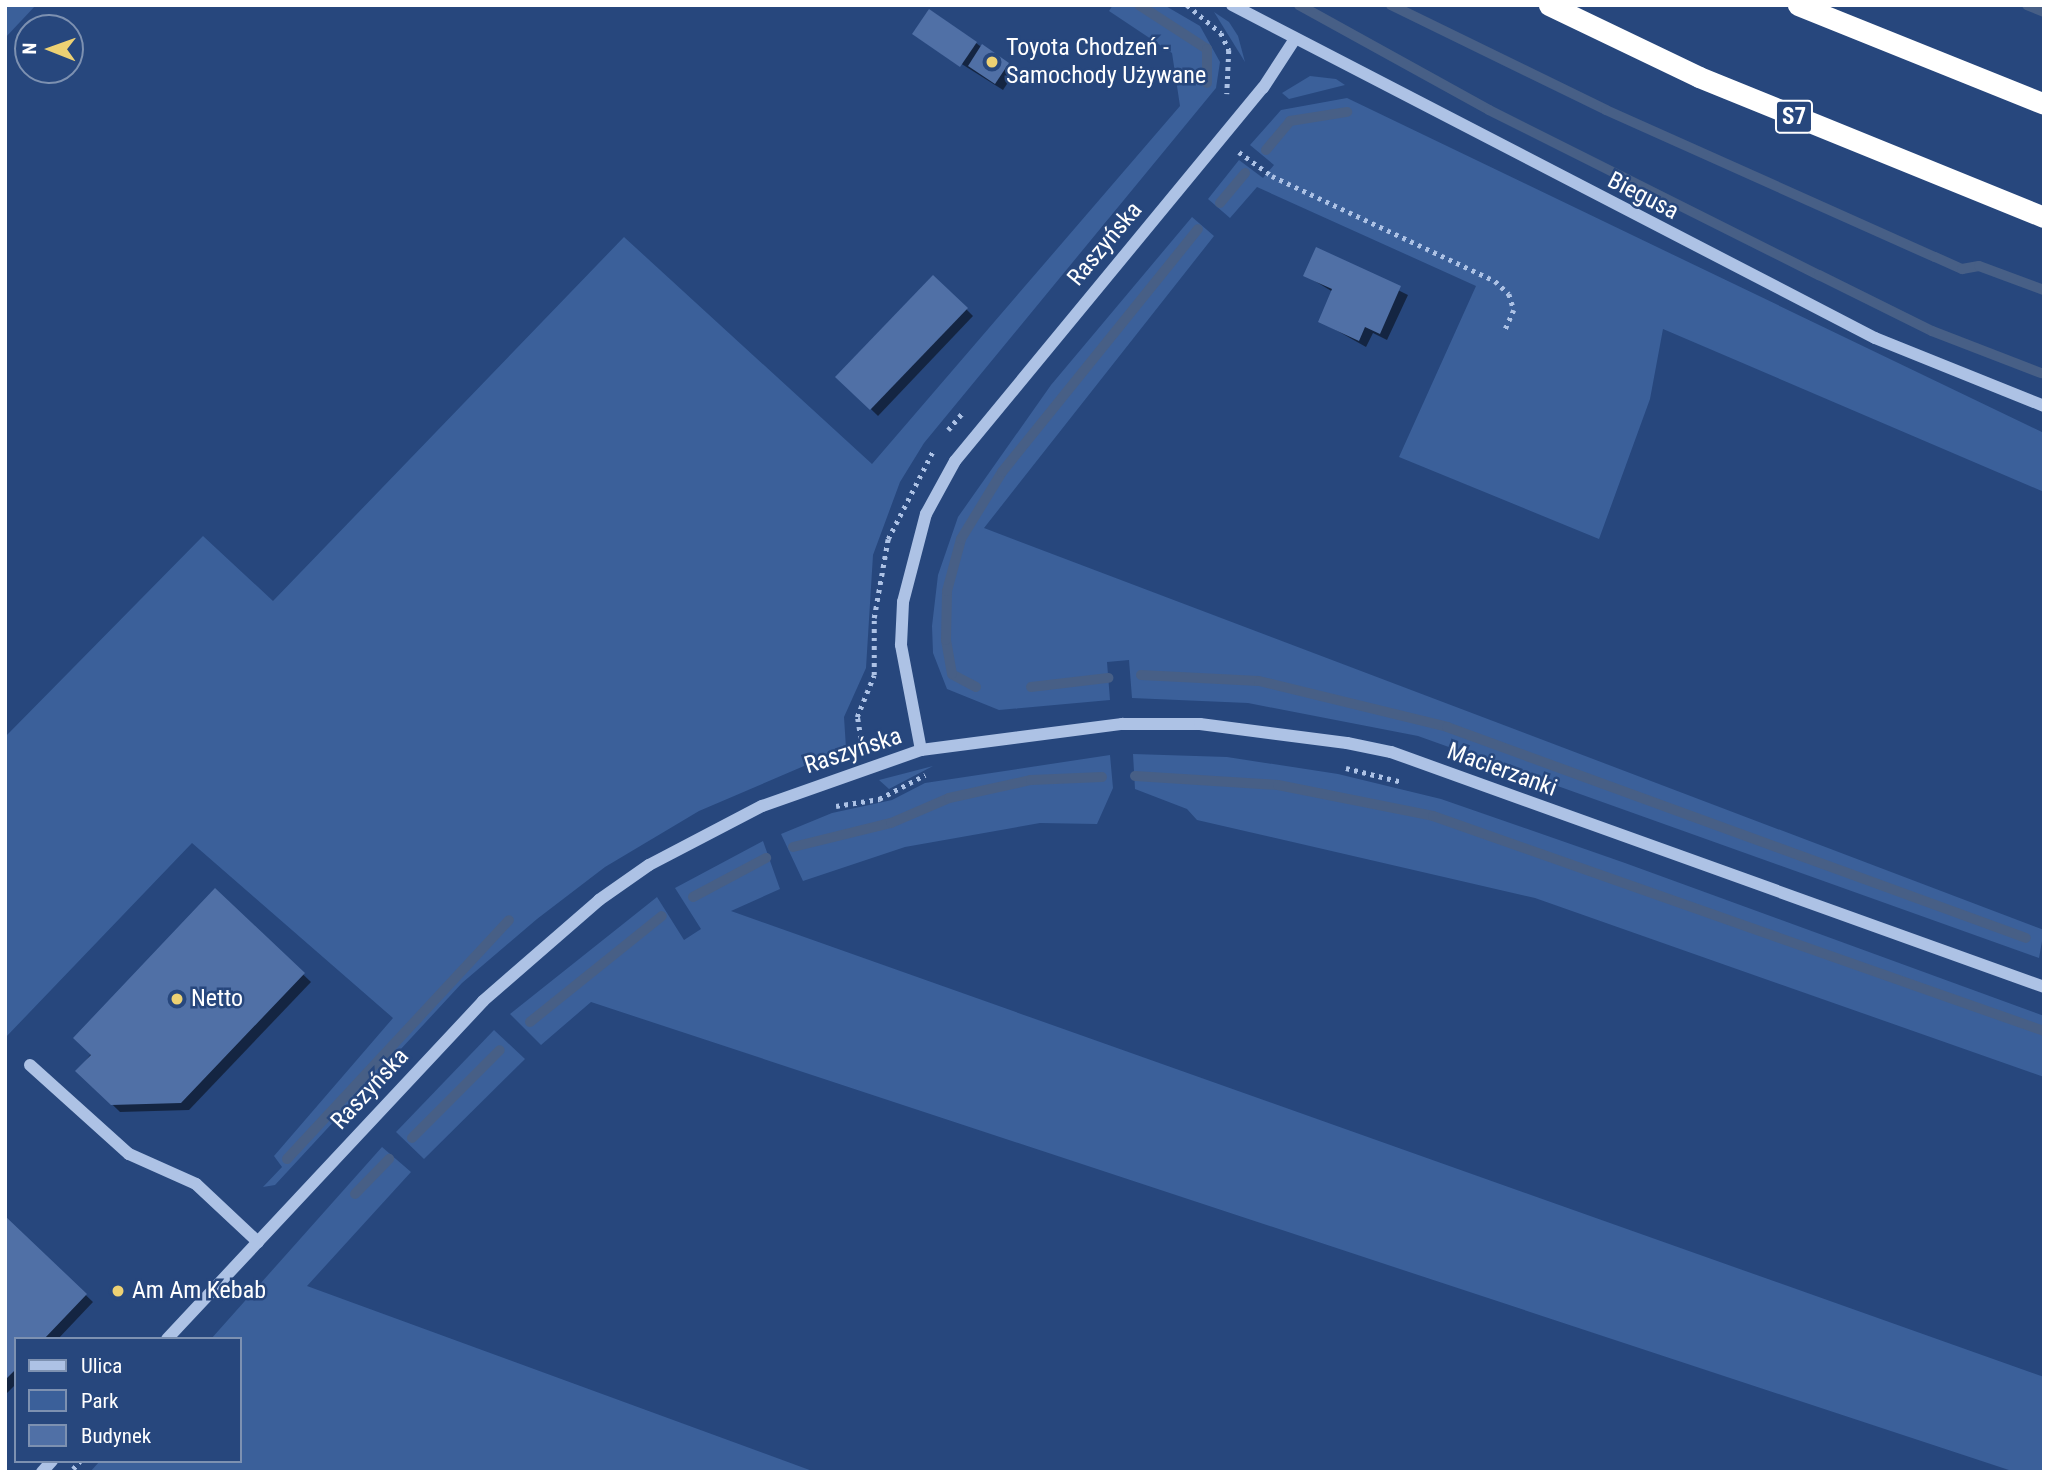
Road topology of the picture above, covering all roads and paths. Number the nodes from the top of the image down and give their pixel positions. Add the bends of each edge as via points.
1 (1188, 5) edge
2 (1232, 5) edge
3 (1549, 5) edge
4 (1798, 5) edge
5 (1295, 39) junction
6 (1233, 73) dead end
7 (2044, 104) edge
8 (1221, 139) junction
9 (2044, 217) edge
10 (1504, 332) dead end
11 (2044, 406) edge
12 (922, 750) junction
13 (1338, 765) dead end
14 (934, 772) dead end
15 (1412, 784) dead end
16 (825, 806) dead end
17 (2044, 987) edge
18 (30, 1065) dead end
19 (258, 1242) junction
20 (169, 1337) edge

1 - 6 path via 1221,33
2 - 5 street, Biegusa
3 - 9 highway, S7 via 1699,77
4 - 7 highway
5 - 8 street, Raszyńska
5 - 11 street, Biegusa via 1875,338
8 - 10 path via 1272,176 1495,281 1509,294 1514,310
8 - 12 street, Raszyńska via 1034,360 955,461 926,514 902,602 901,645
12 - 17 street, Macierzanki via 1122,724 1200,724 1391,752
12 - 19 street, Raszyńska via 762,806 609,892 483,1001
13 - 15 path
14 - 16 path via 878,799
18 - 19 street via 129,1154 196,1184
19 - 20 street, Raszyńska

